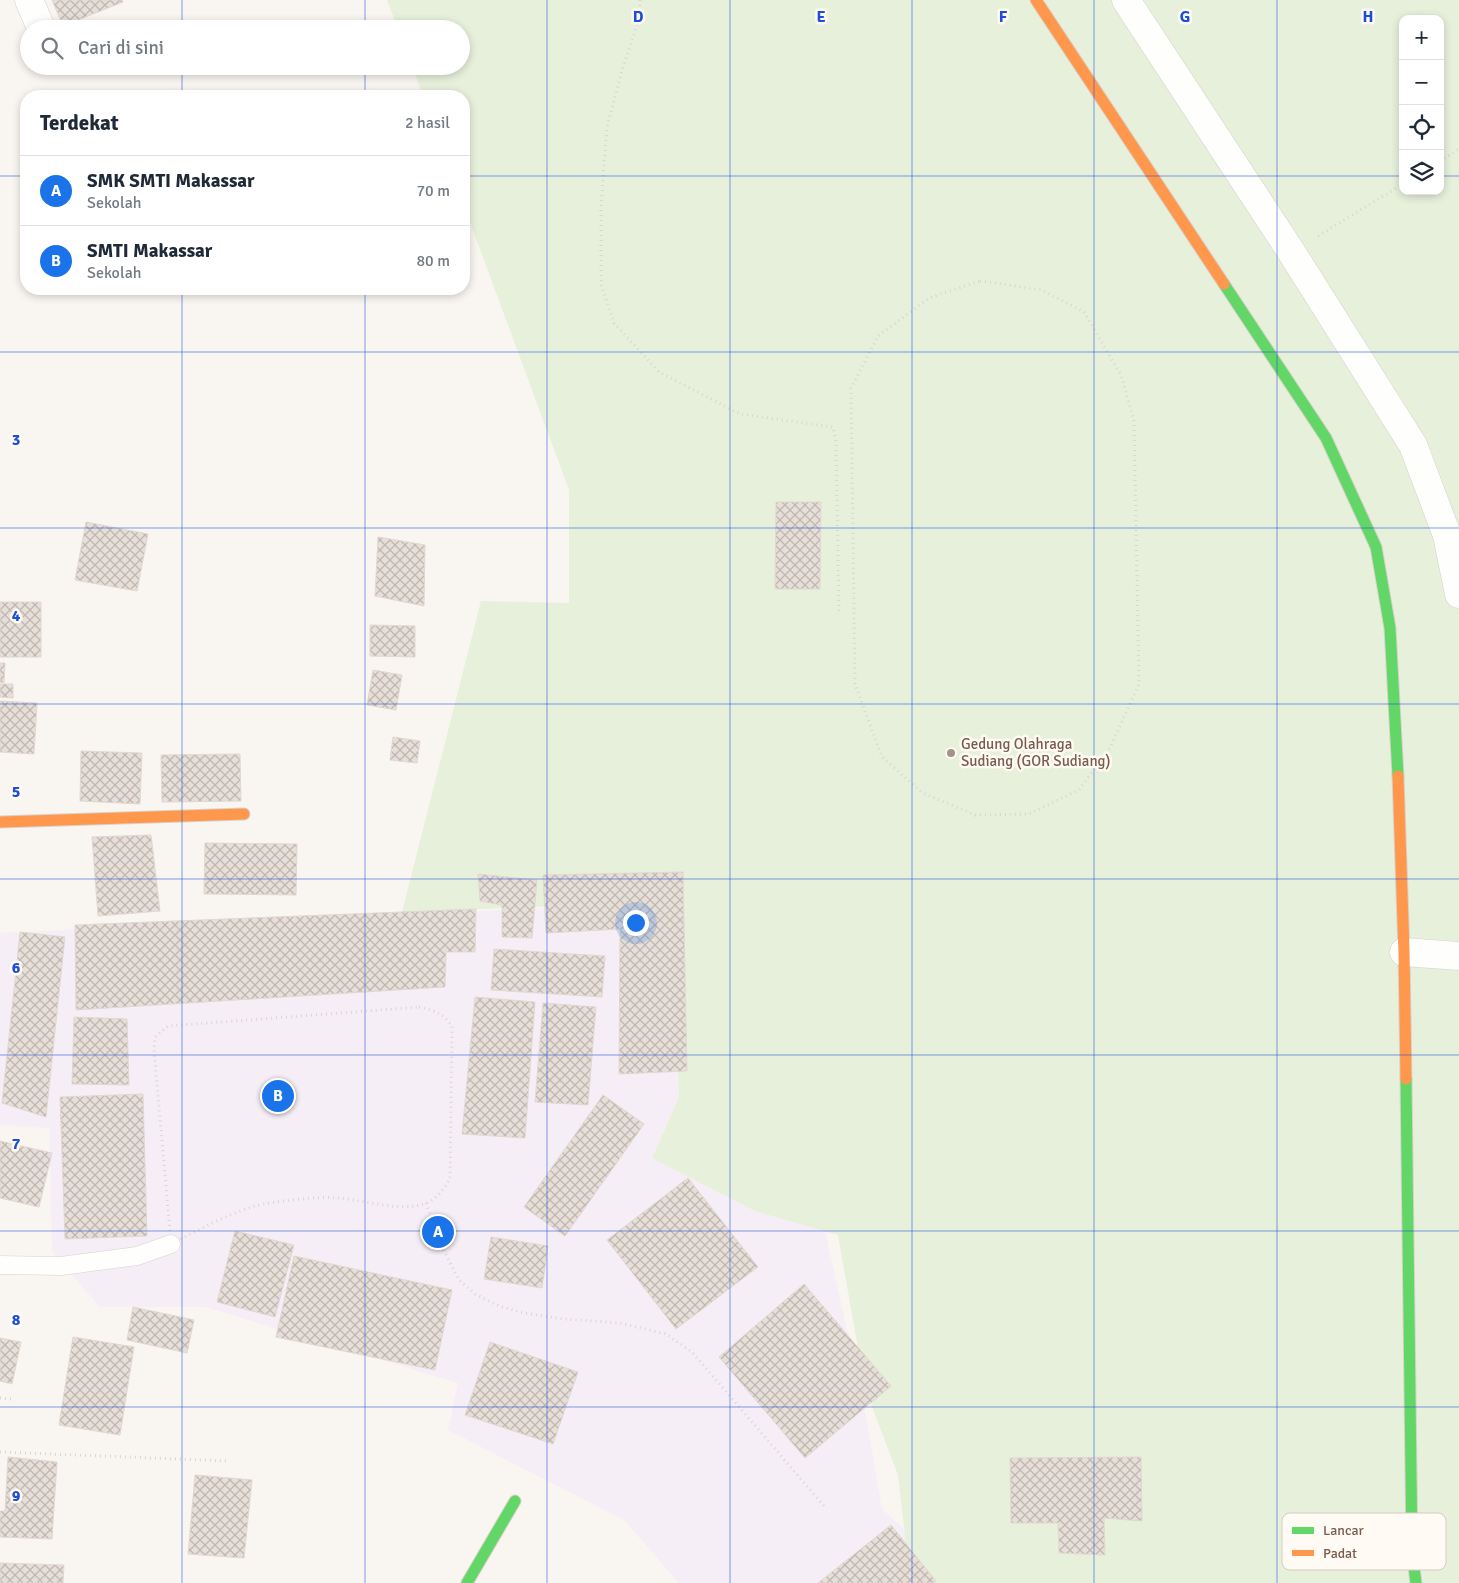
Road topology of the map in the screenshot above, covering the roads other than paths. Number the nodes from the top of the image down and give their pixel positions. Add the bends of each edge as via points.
1 (29, 0) edge
2 (1036, 0) edge
3 (1126, 0) edge
4 (38, 20) edge
5 (1459, 594) edge
6 (244, 814) dead end
7 (0, 822) edge
8 (1404, 952) junction
9 (1459, 956) edge
10 (171, 1244) road end
11 (0, 1265) edge
12 (515, 1502) dead end
13 (1411, 1513) edge
14 (1414, 1570) edge
15 (467, 1583) edge
16 (1416, 1583) edge

1 - 4 street
2 - 8 street via 1326,438 1376,547 1390,628
3 - 5 street via 1413,445 1447,535
6 - 7 street
8 - 9 street
8 - 13 street
10 - 11 lane via 137,1256 61,1266
12 - 15 street
14 - 16 street

